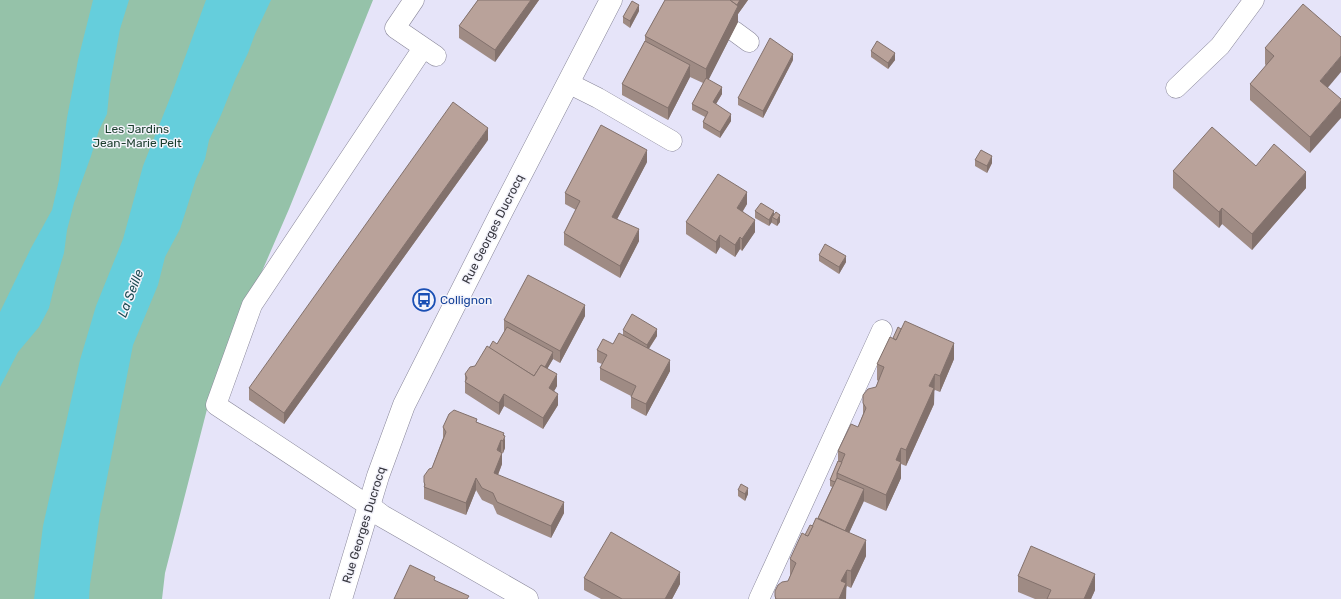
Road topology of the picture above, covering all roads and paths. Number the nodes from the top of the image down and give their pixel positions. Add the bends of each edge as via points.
1 (414, 0) edge
2 (611, 0) edge
3 (1254, 0) edge
4 (568, 83) junction
5 (1176, 88) dead end
6 (672, 140) dead end
7 (882, 330) dead end
8 (369, 506) junction
9 (341, 599) edge
10 (528, 599) edge
11 (759, 599) edge

1 - 8 lane via 395,28 429,52 252,305 216,405
2 - 4 street, Rue Georges Ducrocq
3 - 5 lane via 1220,46
4 - 6 lane
4 - 8 street, Rue Georges Ducrocq via 404,405
7 - 11 lane
8 - 9 street, Rue Georges Ducrocq
8 - 10 street via 382,516

